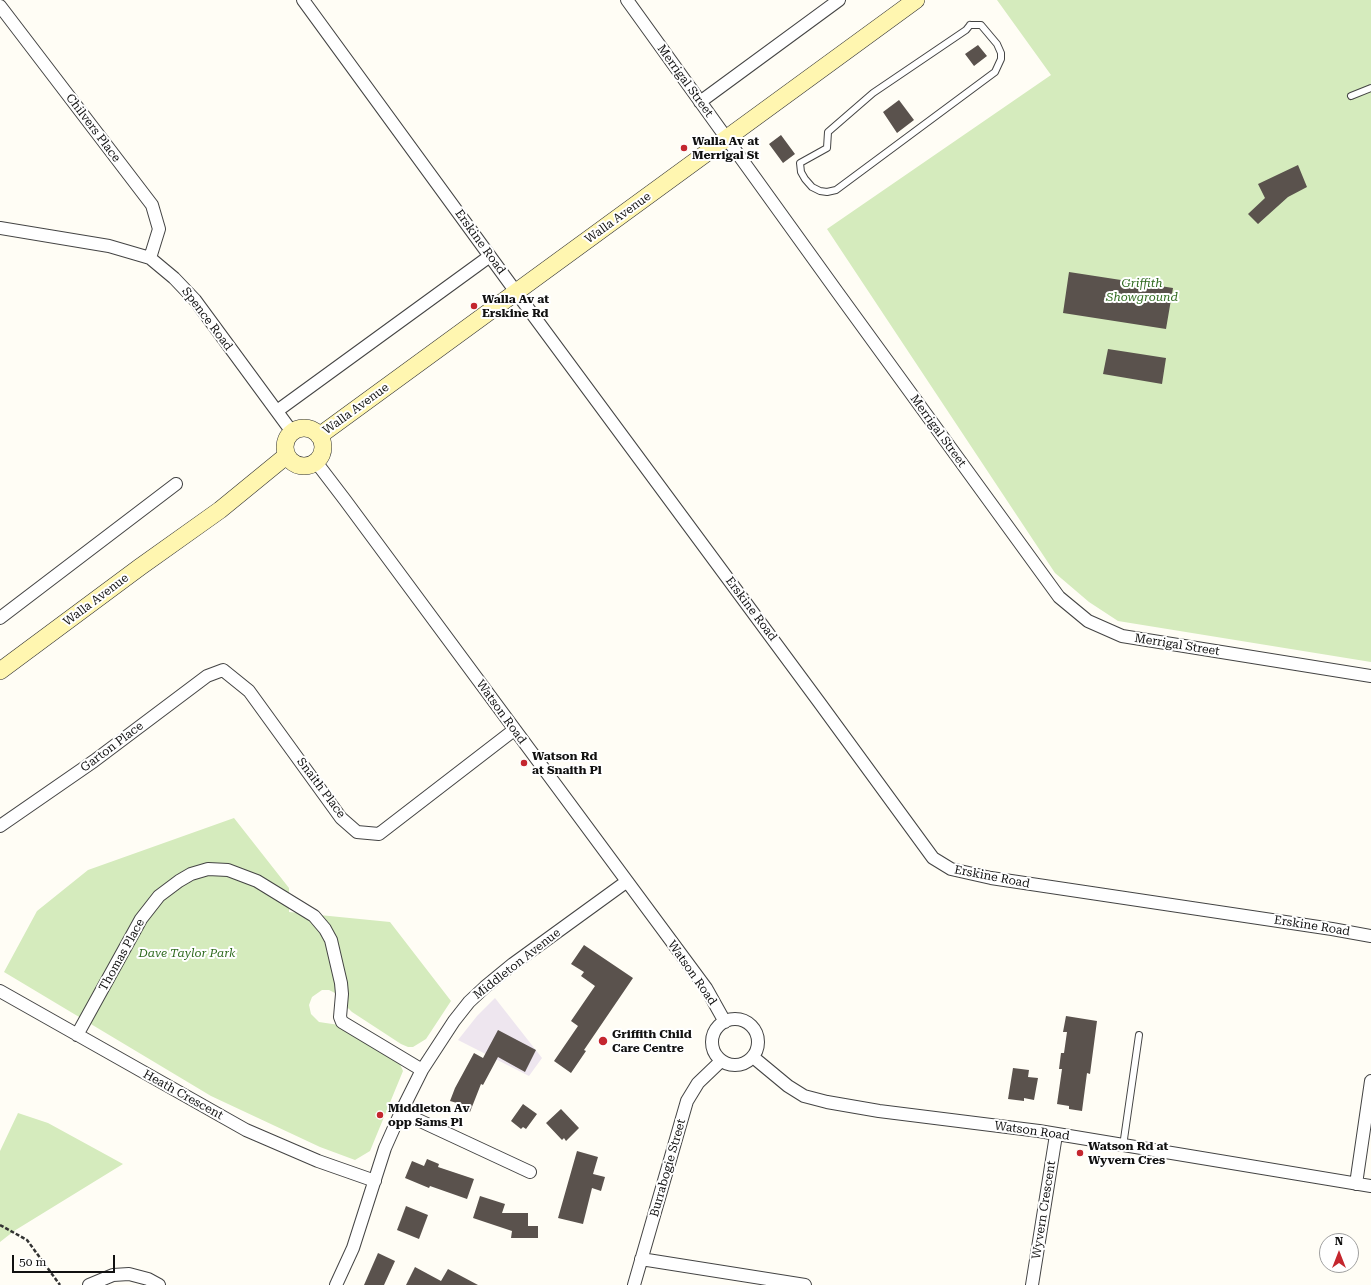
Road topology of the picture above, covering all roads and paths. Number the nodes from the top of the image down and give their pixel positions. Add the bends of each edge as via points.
1 (303, 0) edge
2 (627, 0) edge
3 (838, 0) edge
4 (916, 0) edge
5 (0, 6) edge
6 (1371, 88) edge
7 (1351, 96) dead end
8 (700, 102) junction
9 (841, 120) joint
10 (727, 138) junction
11 (0, 228) edge
12 (490, 256) junction
13 (150, 258) junction
14 (516, 292) junction
15 (277, 412) junction
16 (292, 432) junction
17 (319, 436) junction
18 (286, 456) junction
19 (316, 462) junction
20 (176, 484) dead end
21 (0, 618) edge
22 (223, 670) joint
23 (0, 671) edge
24 (1371, 676) edge
25 (514, 730) junction
26 (0, 826) edge
27 (626, 882) junction
28 (1371, 936) edge
29 (0, 991) edge
30 (725, 1022) junction
31 (77, 1035) junction
32 (1140, 1035) dead end
33 (753, 1057) junction
34 (720, 1061) junction
35 (422, 1070) junction
36 (1371, 1081) edge
37 (401, 1112) junction
38 (1056, 1135) junction
39 (1123, 1146) junction
40 (530, 1172) dead end
41 (375, 1182) junction
42 (1356, 1184) junction
43 (1371, 1186) edge
44 (0, 1225) edge
45 (641, 1259) junction
46 (60, 1285) edge
47 (89, 1285) edge
48 (159, 1285) edge
49 (336, 1285) edge
50 (634, 1285) edge
51 (805, 1285) edge
52 (1032, 1285) edge

1 - 12 street, Erskine Road
2 - 8 street, Merrigal Street
3 - 8 street
4 - 10 street, Walla Avenue
5 - 13 street, Chilvers Place via 152,205 159,230
6 - 7 lane
8 - 10 street, Merrigal Street
9 - 9 lane via 828,132 827,148 800,163 805,179 820,191 836,190 995,72 1001,59 997,44 981,25 970,25
10 - 14 street, Walla Avenue
10 - 24 street, Merrigal Street via 1059,597 1088,621 1122,636
11 - 13 street, Spence Road via 109,246
12 - 14 street, Erskine Road
12 - 15 street
13 - 15 street, Spence Road via 174,278 194,300
14 - 17 street, Walla Avenue
14 - 28 street, Erskine Road via 933,858 951,869 991,878
15 - 16 street, Spence Road
16 - 17 street via 297,429 309,429
16 - 18 street via 285,443
17 - 19 street via 323,447
18 - 19 street via 290,461 305,467
18 - 23 street, Walla Avenue via 220,510
19 - 25 street, Watson Road
20 - 21 street
22 - 25 street, Snaith Place via 249,691 341,818 357,832 379,834
22 - 26 street, Garton Place via 207,676 94,762
25 - 27 street, Watson Road
27 - 30 street, Watson Road via 706,988
27 - 35 street, Middleton Avenue via 485,987 454,1020
29 - 31 street, Heath Crescent
30 - 33 street via 737,1020 749,1024 756,1034 758,1046
30 - 34 street via 716,1029 712,1040 713,1052
31 - 35 street, Thomas Place via 141,920 159,896 191,874 208,869 228,870 257,881 314,916 331,940 341,983 342,1022
31 - 41 street, Heath Crescent via 246,1130
32 - 39 lane
33 - 34 street via 743,1064 731,1065
33 - 38 street, Watson Road via 804,1096 827,1102
34 - 45 street, Burrabogie Street via 698,1083 687,1100
35 - 37 street, Middleton Avenue
36 - 42 street
37 - 40 street
37 - 41 street, Middleton Avenue via 385,1148
38 - 39 street, Watson Road
38 - 52 street, Wyvern Crescent
39 - 42 street, Watson Road
41 - 49 street, Middleton Avenue via 353,1248
42 - 43 street, Watson Road
44 - 46 path via 27,1240
45 - 50 street, Burrabogie Street
45 - 51 street
47 - 48 street via 113,1275 129,1274

